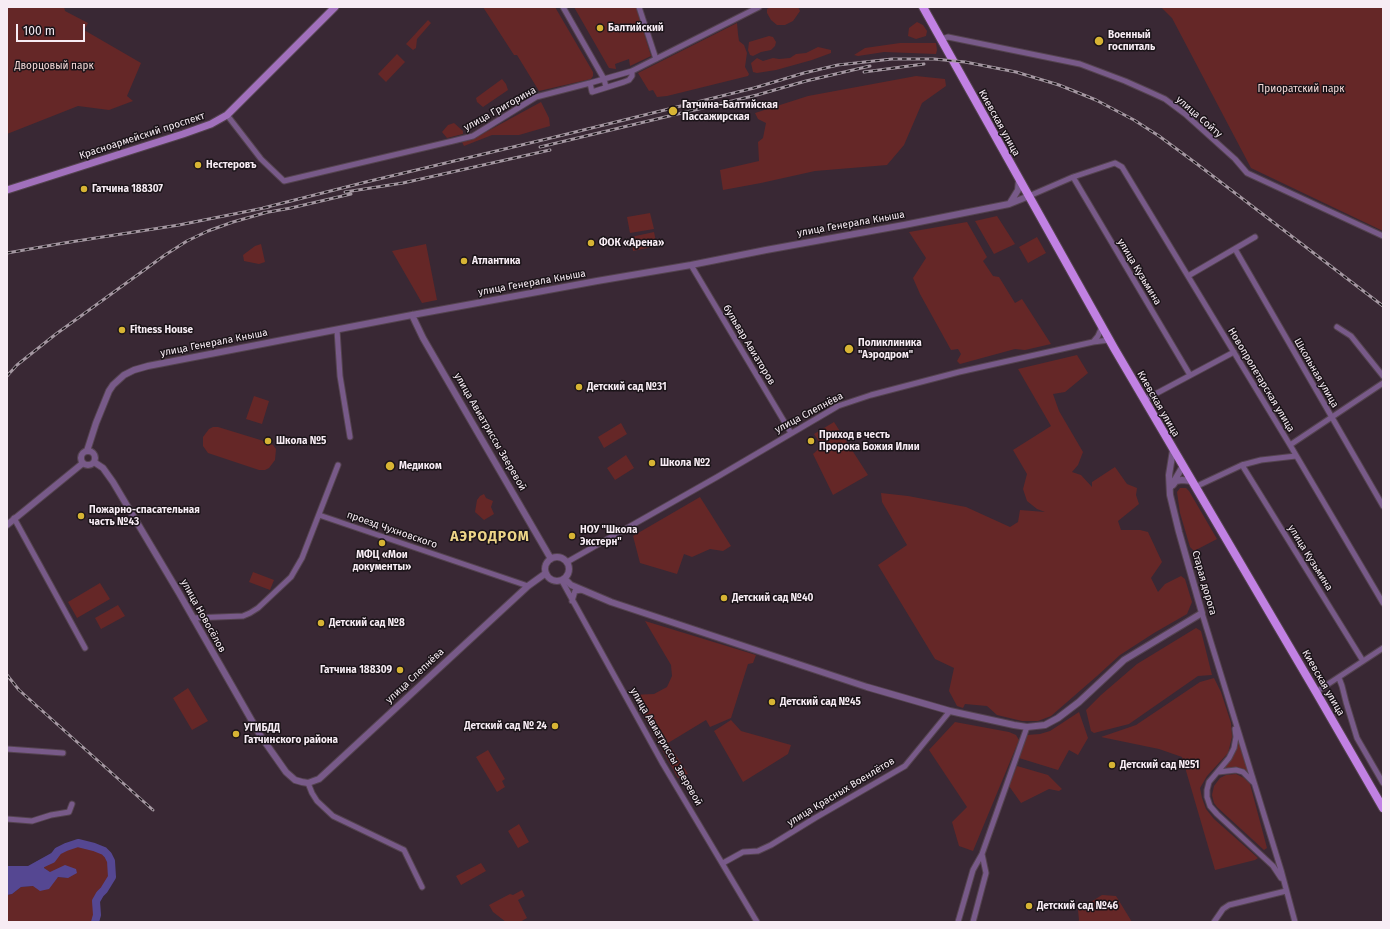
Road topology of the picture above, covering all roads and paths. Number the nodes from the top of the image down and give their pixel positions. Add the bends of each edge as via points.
1 (335, 7) edge
2 (564, 7) edge
3 (639, 7) edge
4 (759, 7) edge
5 (923, 7) edge
6 (941, 39) junction
7 (656, 59) junction
8 (632, 71) junction
9 (604, 79) junction
10 (590, 84) junction
11 (606, 87) junction
12 (227, 115) junction
13 (1073, 177) junction
14 (1019, 180) junction
15 (7, 190) edge
16 (1029, 196) junction
17 (1009, 204) junction
18 (1383, 236) edge
19 (1255, 237) dead end
20 (1235, 249) junction
21 (691, 265) junction
22 (1188, 276) junction
23 (412, 315) junction
24 (1337, 326) dead end
25 (1102, 327) junction
26 (337, 330) junction
27 (1109, 340) junction
28 (1093, 342) junction
29 (1234, 352) junction
30 (1190, 375) junction
31 (1383, 376) edge
32 (1383, 383) edge
33 (1144, 400) junction
34 (1332, 418) junction
35 (791, 434) junction
36 (350, 437) dead end
37 (1290, 445) junction
38 (1173, 450) junction
39 (87, 451) junction
40 (1296, 456) junction
41 (94, 462) junction
42 (83, 463) junction
43 (338, 465) dead end
44 (1242, 465) junction
45 (1183, 466) junction
46 (1169, 475) junction
47 (1194, 484) junction
48 (1169, 489) junction
49 (1383, 506) edge
50 (318, 515) junction
51 (14, 518) junction
52 (7, 525) edge
53 (551, 559) junction
54 (567, 562) junction
55 (546, 573) junction
56 (563, 580) junction
57 (528, 586) junction
58 (582, 590) junction
59 (572, 601) junction
60 (1383, 604) edge
61 (1202, 613) junction
62 (193, 618) junction
63 (85, 648) dead end
64 (1383, 648) edge
65 (1363, 661) junction
66 (1339, 678) junction
67 (1316, 692) junction
68 (950, 711) junction
69 (1235, 720) junction
70 (1027, 727) junction
71 (7, 749) edge
72 (63, 753) dead end
73 (1218, 772) junction
74 (308, 782) junction
75 (1383, 783) edge
76 (1254, 785) junction
77 (72, 804) dead end
78 (1383, 808) edge
79 (7, 819) edge
80 (982, 854) junction
81 (723, 863) junction
82 (1283, 882) junction
83 (422, 887) dead end
84 (1286, 891) junction
85 (757, 922) edge
86 (958, 922) edge
87 (972, 922) edge
88 (1214, 922) edge
89 (1295, 922) edge

1 - 12 main road, Красноармейский проспект
2 - 9 street
3 - 7 street
4 - 7 street, улица Григорина
5 - 6 main road, Киевская улица
6 - 14 main road, Киевская улица
6 - 18 street, улица Сойту via 948,37 1080,64 1152,92 1186,114 1247,173
7 - 8 street, улица Григорина
8 - 9 street, улица Григорина
8 - 11 street via 629,80
9 - 10 street, улица Григорина
9 - 11 street
10 - 11 street via 592,92
10 - 12 street, улица Григорина via 536,97 478,133 462,139 284,181 261,159
12 - 15 main road, Красноармейский проспект via 183,134
13 - 16 street
13 - 22 street, Новопролетарская улица via 1115,164 1122,167
13 - 30 street, улица Кузьмина
14 - 16 main road, Киевская улица
14 - 17 street via 1018,190
16 - 17 street, улица Генерала Кныша
16 - 25 main road, Киевская улица
17 - 21 street, улица Генерала Кныша
19 - 20 street
20 - 22 street
20 - 34 street, Школьная улица
21 - 23 street, улица Генерала Кныша
21 - 35 street, бульвар Авиаторов
22 - 29 street, Новопролетарская улица
23 - 26 street, улица Генерала Кныша
23 - 53 street, улица Авиатриссы Зверевой
24 - 31 street via 1351,336
25 - 27 main road, Киевская улица
25 - 28 street
26 - 36 street via 340,376
26 - 39 street, улица Генерала Кныша via 134,370 118,379 108,391
27 - 28 street, улица Слепнёва
27 - 33 main road, Киевская улица
28 - 35 street, улица Слепнёва via 959,372 856,400 838,406
29 - 30 street
29 - 37 street, Новопролетарская улица
30 - 33 street
32 - 34 street
33 - 38 main road, Киевская улица
34 - 37 street
34 - 49 street, Школьная улица
35 - 54 street, улица Слепнёва
37 - 40 street, Новопролетарская улица
38 - 45 main road, Киевская улица
38 - 46 street, Старая дорога
39 - 41 street via 94,454
39 - 42 street via 81,456
40 - 44 street
40 - 60 street, Новопролетарская улица
41 - 42 street via 90,465
41 - 62 street, улица Новосёлов via 103,468 113,482
42 - 51 street
43 - 50 street
44 - 47 street
44 - 65 street, улица Кузьмина
45 - 46 street via 1173,470
45 - 47 main road, Киевская улица
45 - 48 street
46 - 48 street, Старая дорога
47 - 48 street via 1176,481
47 - 67 main road, Киевская улица
48 - 61 street, Старая дорога
50 - 57 street, проезд Чухновского
50 - 62 street via 294,574 258,608 243,616
51 - 52 street
51 - 63 street
53 - 54 street via 557,557
53 - 55 street via 545,568
54 - 56 street via 569,574
55 - 56 street via 549,579 555,582
55 - 57 street, улица Слепнёва
56 - 58 street
56 - 59 street, улица Авиатриссы Зверевой
57 - 74 street, улица Слепнёва via 319,779
58 - 59 street via 575,592
58 - 68 street via 845,680
59 - 81 street, улица Авиатриссы Зверевой via 663,764
61 - 69 street, Старая дорога
61 - 70 street via 1124,660 1058,718 1045,725
62 - 74 street, улица Новосёлов via 260,735 286,772 295,780
64 - 65 street
65 - 66 street
66 - 67 street
66 - 75 street, Киевская улица via 1357,738
67 - 78 main road, Киевская улица
68 - 70 street
68 - 81 street, улица Красных Военлётов via 905,766 764,849 743,852
69 - 73 street, Старая дорога via 1234,748
69 - 76 street, Старая дорога
70 - 80 street
71 - 72 street
73 - 76 street, Старая дорога via 1243,772
73 - 82 street, Старая дорога via 1211,779 1207,790 1210,806 1273,866
74 - 83 street via 317,801 333,816 404,850
76 - 82 street, Старая дорога
77 - 79 street via 69,812 32,821
80 - 86 street via 973,870
80 - 87 street via 986,873
81 - 85 street, улица Авиатриссы Зверевой
82 - 84 street, Старая дорога
84 - 88 street via 1229,906 1223,909
84 - 89 street, Старая дорога

